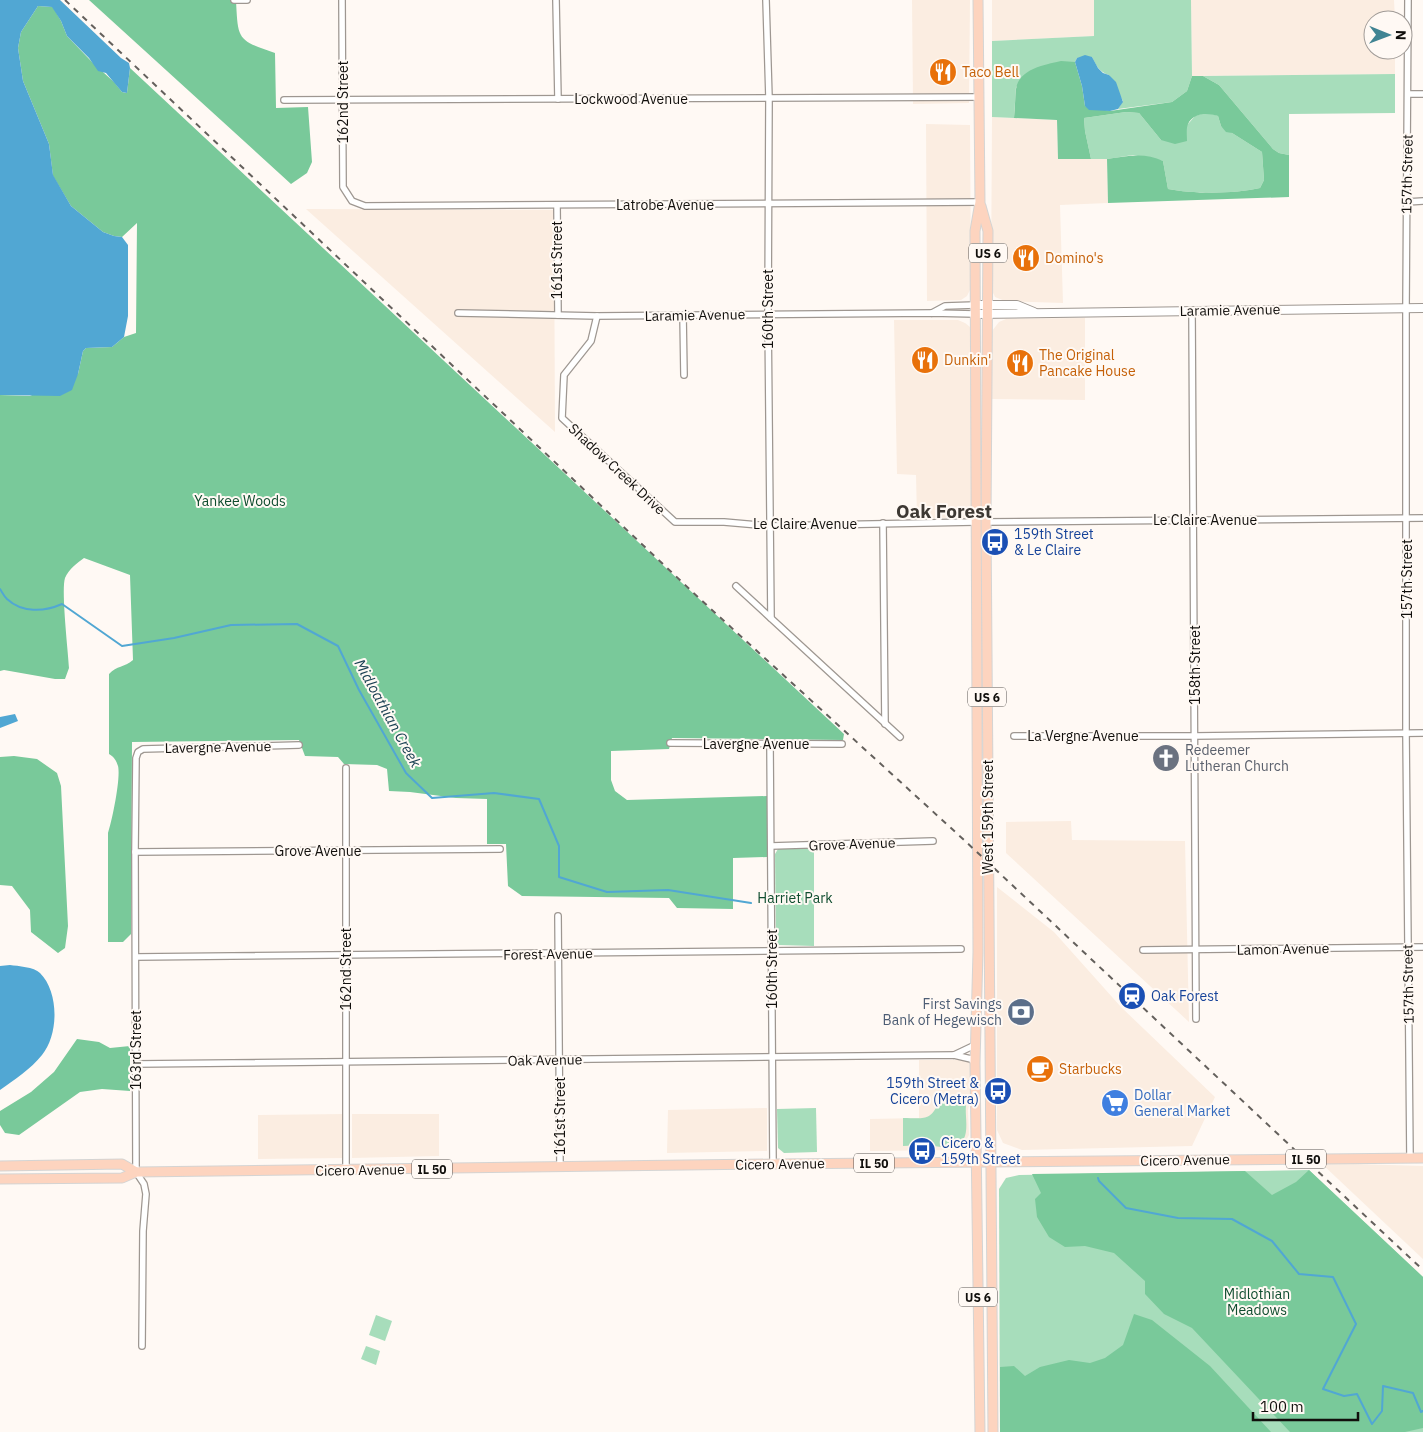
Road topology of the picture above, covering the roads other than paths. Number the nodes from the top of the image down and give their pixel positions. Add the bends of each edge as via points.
1 (234, 0) edge
2 (247, 0) edge
3 (342, 0) edge
4 (556, 0) edge
5 (766, 0) edge
6 (978, 0) edge
7 (1408, 0) edge
8 (1408, 94) junction
9 (1423, 94) edge
10 (979, 97) junction
11 (769, 98) junction
12 (284, 100) dead end
13 (342, 100) junction
14 (558, 100) junction
15 (352, 201) joint
16 (1423, 201) edge
17 (980, 202) junction
18 (1407, 202) junction
19 (768, 204) junction
20 (557, 205) junction
21 (1406, 308) junction
22 (1423, 308) edge
23 (975, 310) junction
24 (988, 310) junction
25 (1192, 311) junction
26 (458, 313) dead end
27 (932, 313) junction
28 (768, 314) junction
29 (558, 315) junction
30 (683, 315) junction
31 (596, 316) junction
32 (684, 375) dead end
33 (1407, 518) junction
34 (1423, 518) edge
35 (1194, 520) junction
36 (724, 522) joint
37 (975, 522) junction
38 (986, 522) junction
39 (884, 523) junction
40 (770, 526) junction
41 (736, 586) dead end
42 (771, 618) junction
43 (885, 724) junction
44 (1406, 733) junction
45 (1423, 733) edge
46 (1014, 736) dead end
47 (1195, 736) junction
48 (900, 737) dead end
49 (670, 743) dead end
50 (770, 744) junction
51 (842, 744) dead end
52 (299, 745) dead end
53 (138, 752) joint
54 (346, 768) dead end
55 (933, 841) dead end
56 (772, 846) junction
57 (500, 849) dead end
58 (346, 851) junction
59 (135, 852) junction
60 (558, 916) dead end
61 (1407, 947) junction
62 (1423, 947) edge
63 (961, 949) dead end
64 (1143, 950) dead end
65 (1195, 950) junction
66 (772, 952) junction
67 (558, 954) junction
68 (346, 956) junction
69 (136, 957) junction
70 (1196, 1019) dead end
71 (975, 1045) junction
72 (954, 1055) junction
73 (772, 1057) junction
74 (560, 1060) junction
75 (346, 1061) junction
76 (975, 1063) junction
77 (136, 1064) junction
78 (1410, 1158) junction
79 (1423, 1158) edge
80 (976, 1163) junction
81 (991, 1163) junction
82 (773, 1164) junction
83 (0, 1166) edge
84 (560, 1167) junction
85 (346, 1170) junction
86 (136, 1172) junction
87 (0, 1179) edge
88 (142, 1346) dead end
89 (980, 1432) edge
90 (993, 1432) edge

1 - 2 street
3 - 13 street, 162nd Street
4 - 14 street
5 - 11 street, 160th Street
6 - 10 main road, West 159th Street / US 6
7 - 8 street, 157th Street
8 - 9 street
8 - 18 street, 157th Street
10 - 11 street, Lockwood Avenue
10 - 17 main road, West 159th Street / US 6
11 - 14 street, Lockwood Avenue
11 - 19 street, 160th Street
12 - 13 street, Lockwood Avenue
13 - 14 street, Lockwood Avenue
13 - 15 street, 162nd Street via 343,187
15 - 20 street, Latrobe Avenue via 365,206
16 - 18 street
17 - 19 street, Latrobe Avenue
17 - 23 main road, West 159th Street / US 6 via 974,231
17 - 24 main road, West 159th Street / US 6 via 988,231
18 - 21 street, 157th Street
19 - 20 street, Latrobe Avenue
19 - 28 street, 160th Street
20 - 29 street, 161st Street
21 - 22 street, Laramie Avenue
21 - 25 street, Laramie Avenue
21 - 33 street, 157th Street
23 - 24 street, Laramie Avenue
23 - 27 street, Laramie Avenue
23 - 27 street, Laramie Avenue via 945,306
23 - 37 main road, West 159th Street / US 6
24 - 25 street, Laramie Avenue
24 - 38 main road, West 159th Street / US 6
25 - 35 street, 158th Street
26 - 29 street, Laramie Avenue
27 - 28 street, Laramie Avenue
28 - 30 street, Laramie Avenue
28 - 40 street, 160th Street
29 - 31 street, Laramie Avenue
30 - 31 street, Laramie Avenue
30 - 32 street
31 - 36 street, Shadow Creek Drive via 591,341 564,375 562,418 675,522
33 - 34 street, Le Claire Avenue
33 - 35 street, Le Claire Avenue
33 - 44 street, 157th Street
35 - 38 street, Le Claire Avenue
35 - 47 street, 158th Street
36 - 40 street, Le Claire Avenue
37 - 39 street, Le Claire Avenue
37 - 71 main road, West 159th Street / US 6 via 978,952
38 - 81 main road, West 159th Street / US 6
39 - 40 street, Le Claire Avenue
39 - 43 street
40 - 42 street, 160th Street
41 - 42 street
42 - 43 street
43 - 48 street
44 - 45 street, La Vergne Avenue
44 - 47 street, La Vergne Avenue
44 - 61 street, 157th Street
46 - 47 street, La Vergne Avenue
47 - 65 street, 158th Street
49 - 50 street, Lavergne Avenue
50 - 51 street, Lavergne Avenue
50 - 56 street, 160th Street
52 - 53 street, Lavergne Avenue via 144,749
53 - 59 street, 163rd Street
54 - 58 street, 162nd Street
55 - 56 street, Grove Avenue
56 - 66 street, 160th Street
57 - 58 street, Grove Avenue
58 - 59 street, Grove Avenue
58 - 68 street, 162nd Street
59 - 69 street, 163rd Street
60 - 67 street, 161st Street
61 - 62 street, Lamon Avenue
61 - 65 street, Lamon Avenue
61 - 78 street, 157th Street
63 - 66 street, Forest Avenue
64 - 65 street, Lamon Avenue
65 - 70 street, 158th Street
66 - 67 street, Forest Avenue
66 - 73 street, 160th Street
67 - 68 street, Forest Avenue
67 - 74 street, 161st Street
68 - 69 street, Forest Avenue
68 - 75 street, 162nd Street
69 - 77 street, 163rd Street
71 - 72 street, Oak Avenue
71 - 76 main road, West 159th Street / US 6
72 - 73 street, Oak Avenue
72 - 76 street, Oak Avenue
73 - 74 street, Oak Avenue
73 - 82 street, 160th Street
74 - 75 street, Oak Avenue
74 - 84 street, 161st Street
75 - 77 street, Oak Avenue
75 - 85 street, 162nd Street
76 - 80 main road, West 159th Street / US 6
77 - 86 street, 163rd Street
78 - 79 main road, Cicero Avenue / IL 50
78 - 81 main road, Cicero Avenue / IL 50
80 - 81 main road, Cicero Avenue / IL 50
80 - 82 main road, Cicero Avenue / IL 50
80 - 89 main road, West 159th Street / US 6
81 - 90 main road, West 159th Street / US 6
82 - 84 main road, Cicero Avenue / IL 50
83 - 86 main road, Cicero Avenue / IL 50 via 122,1164
84 - 85 main road, Cicero Avenue / IL 50
85 - 86 main road, Cicero Avenue / IL 50
86 - 87 main road, Cicero Avenue / IL 50 via 122,1178
86 - 88 street, 163rd Street via 146,1194 142,1231

